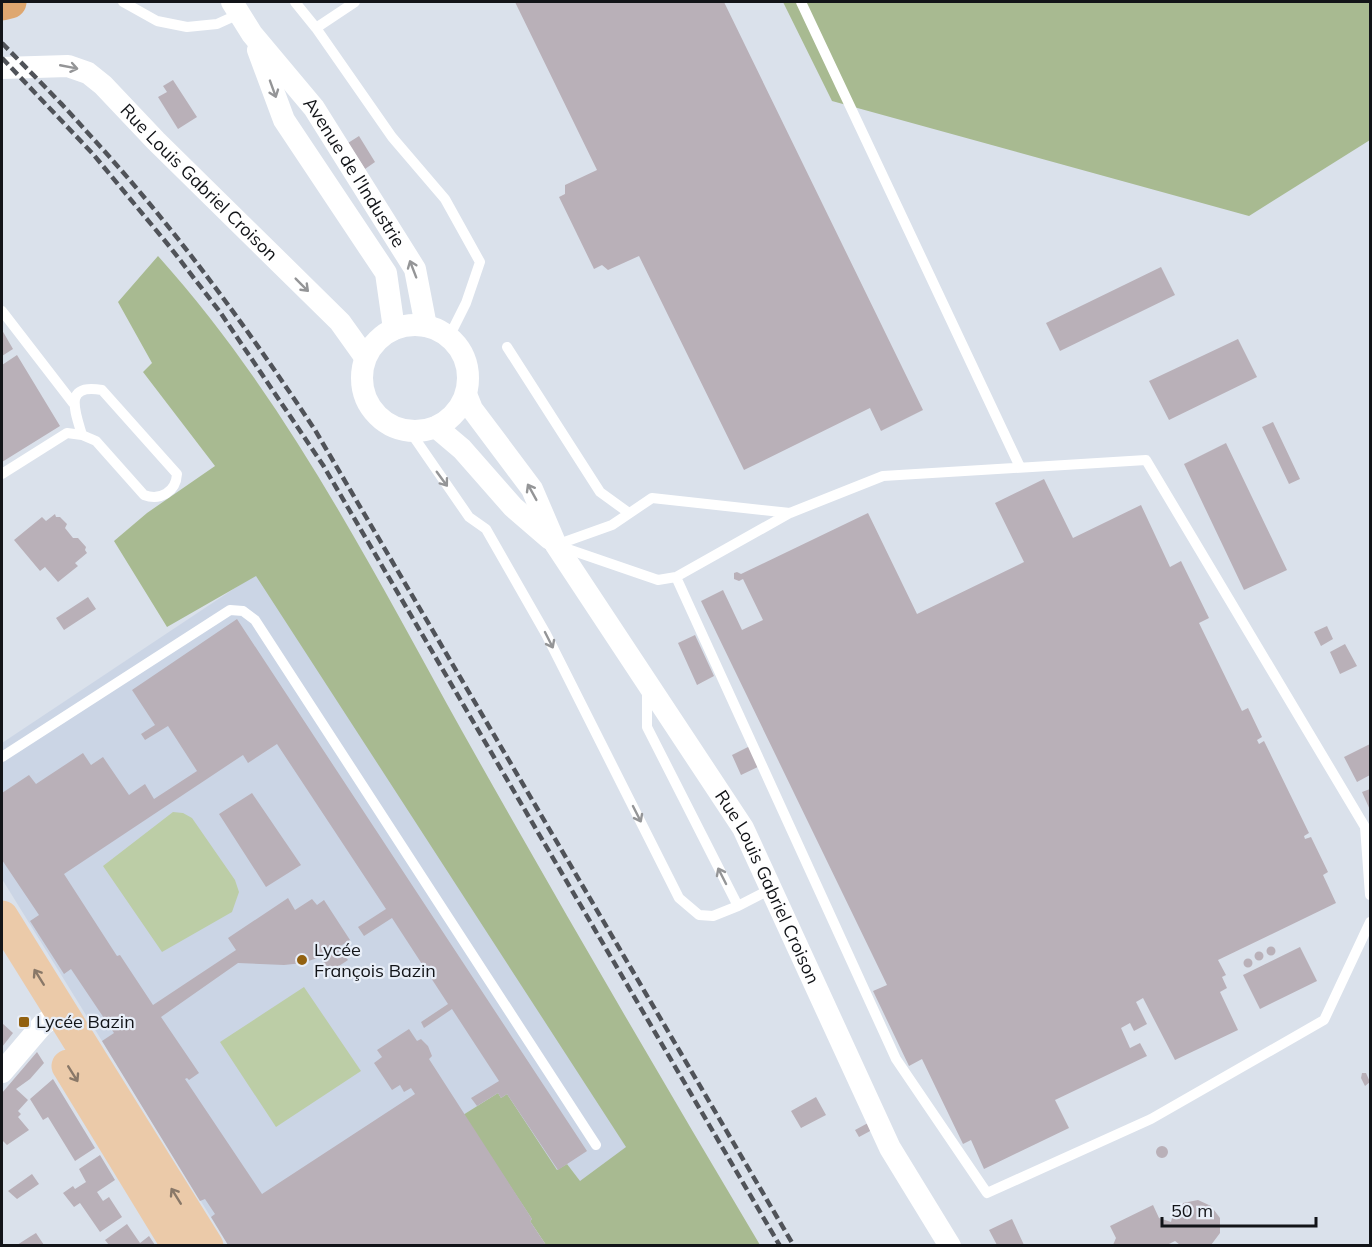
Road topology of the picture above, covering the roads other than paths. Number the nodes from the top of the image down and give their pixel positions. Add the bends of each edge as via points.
1 (10, 2) edge
2 (123, 2) edge
3 (295, 2) edge
4 (355, 2) edge
5 (801, 2) edge
6 (2, 4) edge
7 (236, 8) edge
8 (316, 28) junction
9 (252, 34) junction
10 (2, 68) edge
11 (2, 311) edge
12 (426, 326) junction
13 (393, 329) junction
14 (449, 337) junction
15 (507, 346) dead end
16 (366, 357) junction
17 (466, 394) junction
18 (73, 403) junction
19 (436, 427) junction
20 (409, 430) junction
21 (82, 435) junction
22 (1020, 467) junction
23 (2, 474) edge
24 (629, 513) junction
25 (790, 513) junction
26 (556, 545) junction
27 (676, 577) junction
28 (647, 684) junction
29 (2, 757) edge
30 (771, 889) junction
31 (1371, 895) edge
32 (738, 906) junction
33 (2, 917) edge
34 (1371, 922) edge
35 (2, 957) edge
36 (52, 1018) junction
37 (2, 1072) edge
38 (596, 1145) dead end
39 (178, 1245) edge
40 (207, 1245) edge
41 (950, 1245) edge

1 - 6 highway
2 - 7 lane via 157,21 187,27 217,24
3 - 8 lane
4 - 8 lane
5 - 22 lane
7 - 9 street, Avenue de l'Industrie
8 - 14 lane via 392,137 445,199 480,262
12 -> 9 street, Avenue de l'Industrie via 415,269 314,108
9 -> 13 street, Avenue de l'Industrie via 284,120 386,273
10 -> 16 street, Rue Louis Gabriel Croison via 69,66 103,85 340,322
11 - 18 lane
12 - 13 street
12 - 14 street
13 - 16 street via 372,346
14 - 17 street via 466,363
15 - 24 lane via 600,492
16 - 20 street via 364,393 372,409 384,422
17 - 19 street via 454,413
26 -> 17 street, Rue Louis Gabriel Croison via 532,489 472,409
18 - 21 lane
18 - 21 lane via 83,389 102,390 177,474 177,482 162,497 144,495 96,441
19 - 20 street
19 - 26 street, Rue Louis Gabriel Croison via 462,449 513,507
20 -> 32 lane via 469,517 492,538 546,634 679,898 699,915 713,916
21 - 23 lane via 67,433
22 - 25 lane via 883,476
22 - 31 lane via 1146,460 1365,827
24 - 25 lane via 651,498
24 - 26 lane via 612,525
25 - 27 lane
26 - 27 lane via 658,580
26 - 28 street, Rue Louis Gabriel Croison
27 - 34 lane via 896,1059 987,1193 1151,1119 1324,1020
28 - 30 street, Rue Louis Gabriel Croison via 743,828
32 -> 28 lane via 646,727
29 - 38 lane via 230,610 243,611 255,620
30 - 32 lane
30 - 41 street, Rue Louis Gabriel Croison via 890,1148
36 -> 33 main road
35 - 36 main road
36 - 37 street
36 -> 39 main road
40 -> 36 main road

